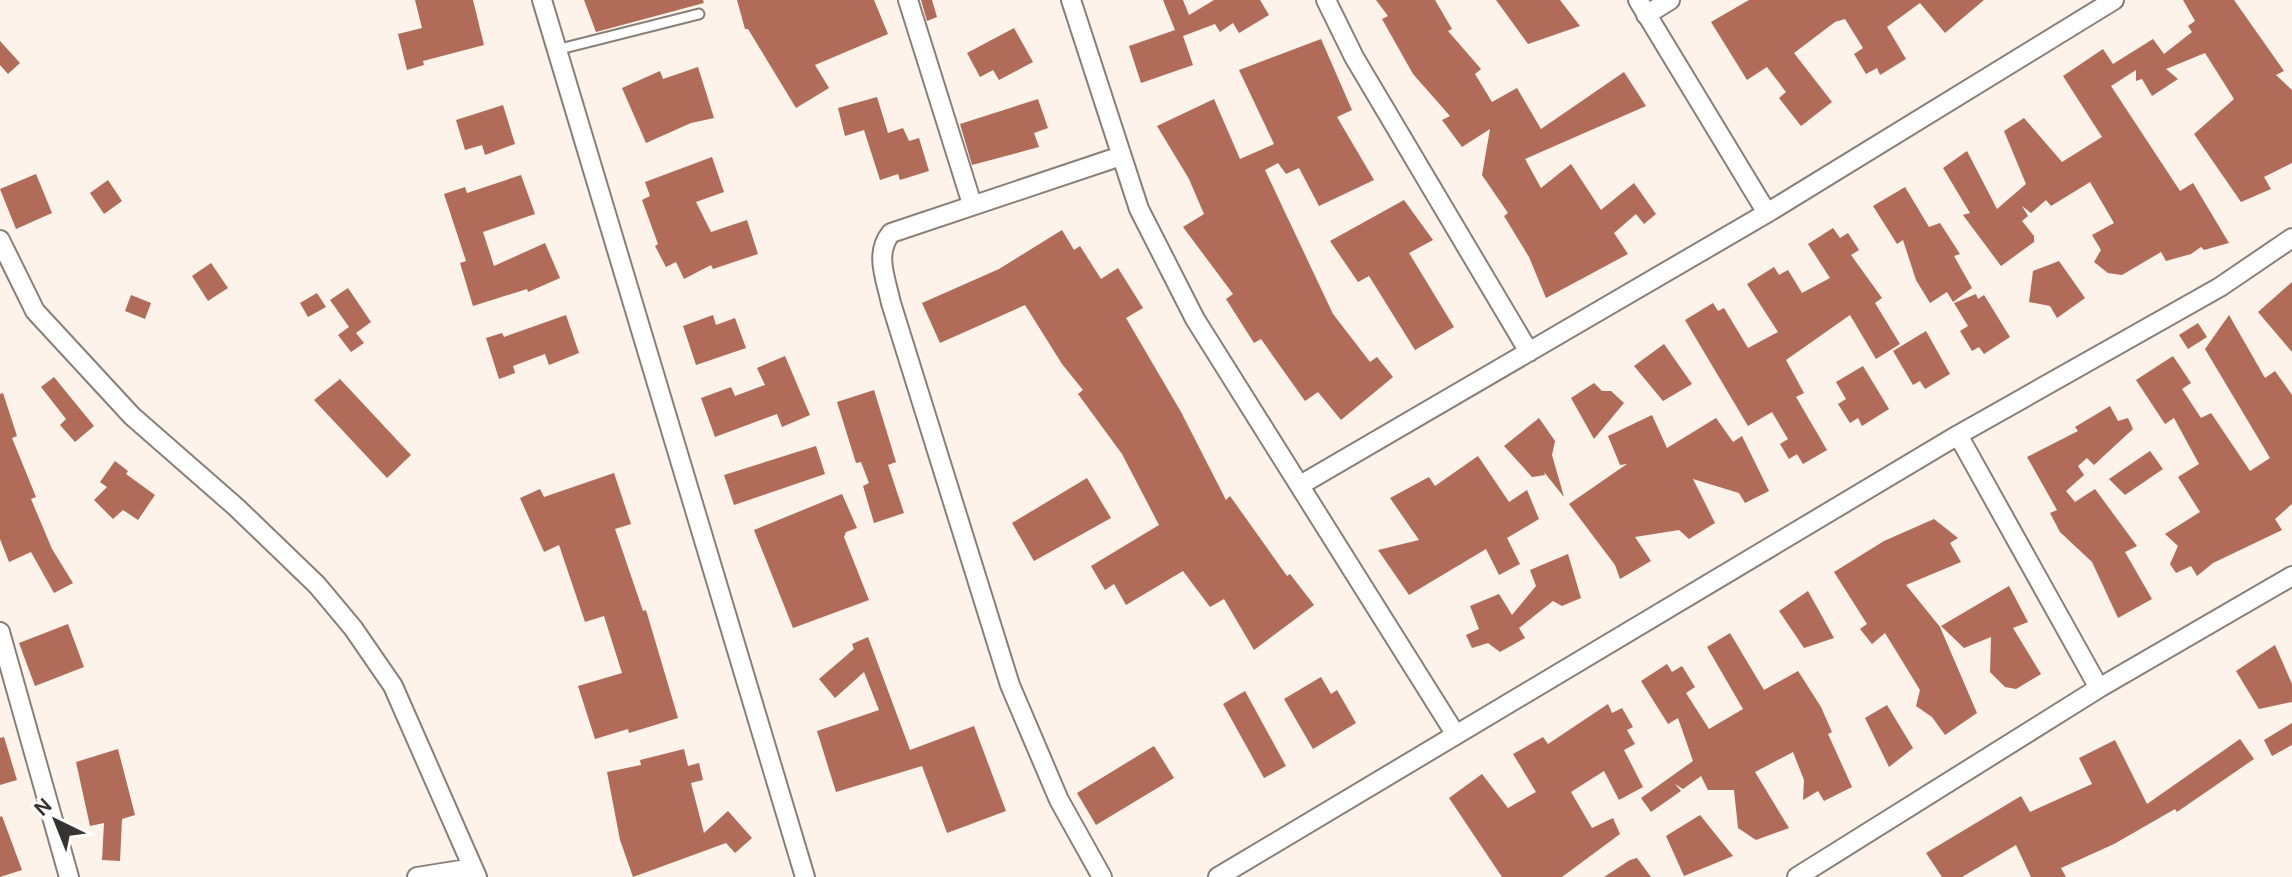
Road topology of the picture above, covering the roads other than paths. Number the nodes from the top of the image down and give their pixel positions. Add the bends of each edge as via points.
1 (542, 0) edge
2 (908, 0) edge
3 (1071, 0) edge
4 (1326, 0) edge
5 (1670, 0) edge
6 (2114, 0) edge
7 (1642, 7) edge
8 (699, 14) dead end
9 (556, 50) junction
10 (1121, 156) junction
11 (972, 204) junction
12 (1767, 213) junction
13 (2292, 238) edge
14 (0, 240) edge
15 (1529, 352) junction
16 (1958, 435) junction
17 (1302, 484) junction
18 (2292, 576) edge
19 (0, 632) edge
20 (2099, 688) junction
21 (1456, 735) junction
22 (475, 873) edge
23 (69, 877) edge
24 (417, 877) edge
25 (805, 877) edge
26 (1102, 877) edge
27 (1218, 877) edge
28 (1797, 877) edge

1 - 9 street
2 - 11 street
3 - 10 street
4 - 15 street via 1354,57
5 - 7 street
6 - 12 street
7 - 12 street
8 - 9 lane
9 - 25 street
10 - 11 street
10 - 17 street via 1139,209 1189,308
11 - 26 street via 891,233 880,257 1010,685 1059,800
12 - 15 street
13 - 16 street via 2220,287
14 - 22 street via 35,311 132,416 246,516 353,628 393,686
15 - 17 street
16 - 20 street
16 - 21 street
17 - 21 street
18 - 20 street
19 - 23 street
20 - 28 street
21 - 27 street
22 - 24 street

